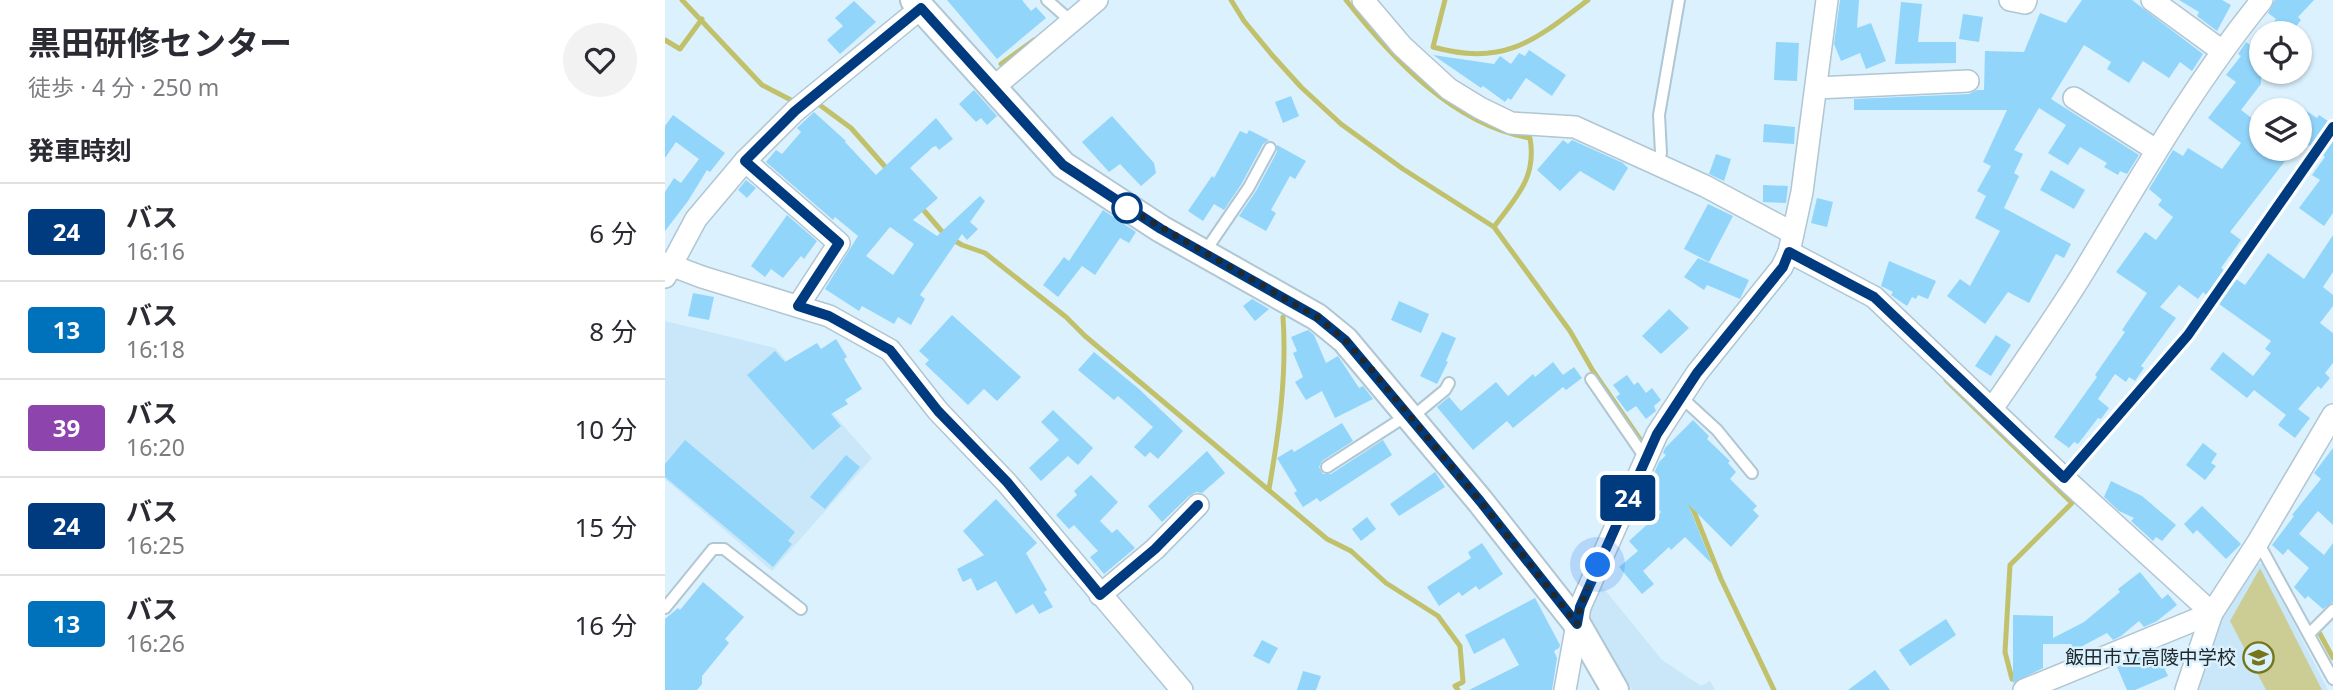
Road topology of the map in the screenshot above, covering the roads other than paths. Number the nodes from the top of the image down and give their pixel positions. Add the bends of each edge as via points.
1 (1047, 0) edge
2 (1097, 0) edge
3 (1363, 0) edge
4 (1679, 0) edge
5 (1827, 0) edge
6 (2010, 0) edge
7 (2026, 0) edge
8 (2152, 0) edge
9 (2262, 0) edge
10 (917, 4) edge
11 (1072, 22) junction
12 (2222, 51) junction
13 (1968, 81) dead end
14 (993, 88) junction
15 (1816, 88) junction
16 (2074, 98) dead end
17 (2333, 127) edge
18 (1270, 148) dead end
19 (2156, 150) junction
20 (745, 161) junction
21 (1658, 164) junction
22 (1791, 242) junction
23 (1204, 253) junction
24 (667, 269) edge
25 (798, 306) junction
26 (1591, 379) dead end
27 (1449, 383) dead end
28 (1681, 397) junction
29 (1992, 409) junction
30 (2333, 415) edge
31 (1410, 416) junction
32 (1646, 459) junction
33 (1327, 467) dead end
34 (1752, 473) dead end
35 (2064, 478) junction
36 (1198, 505) dead end
37 (2258, 542) junction
38 (1100, 595) junction
39 (665, 608) edge
40 (801, 609) dead end
41 (2333, 610) edge
42 (2212, 613) junction
43 (1577, 624) junction
44 (2309, 634) junction
45 (2333, 679) edge
46 (1182, 690) edge
47 (1565, 690) edge
48 (1615, 690) edge
49 (2024, 690) edge
50 (2186, 690) edge

1 - 11 lane
2 - 11 street
3 - 21 street via 1402,46 1449,89 1480,108 1511,123 1575,127
4 - 21 lane via 1659,115
5 - 15 street
6 - 7 street
8 - 12 street
9 - 12 street
10 - 14 street
10 - 20 street
11 - 14 street
12 - 19 street
13 - 15 street
14 - 23 street via 1063,165
15 - 22 street
16 - 19 street
17 - 35 lane via 2188,335
18 - 23 lane
19 - 29 street via 2080,278
20 - 24 street via 696,219
20 - 25 street via 839,243
21 - 22 street via 1705,186
22 - 28 street via 1783,267
22 - 29 street via 1874,297
23 - 31 street via 1317,317 1345,340
24 - 25 street
25 - 38 street via 829,316 890,350
26 - 32 lane
27 - 31 lane
28 - 32 street
28 - 34 lane via 1717,430
29 - 35 street
30 - 37 street
31 - 33 lane
31 - 43 street
32 - 43 street via 1580,607
35 - 42 street
36 - 38 street
37 - 42 street
37 - 44 lane
38 - 46 street
39 - 40 lane via 719,547
41 - 44 lane
42 - 49 street
42 - 50 street
43 - 47 street
43 - 48 street
44 - 45 lane

